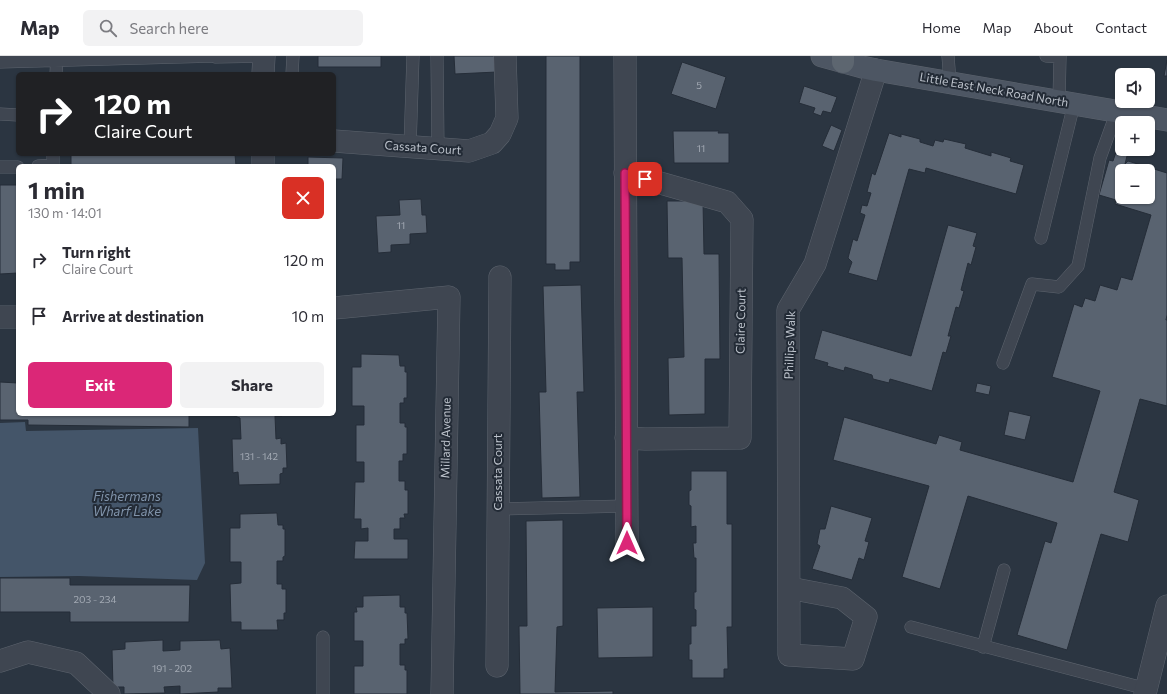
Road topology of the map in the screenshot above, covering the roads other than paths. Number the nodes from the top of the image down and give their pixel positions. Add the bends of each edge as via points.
1 (215, 56) edge
2 (264, 56) edge
3 (293, 56) edge
4 (413, 56) edge
5 (437, 56) edge
6 (505, 56) edge
7 (624, 56) edge
8 (822, 56) edge
9 (948, 56) edge
10 (1046, 56) edge
11 (1060, 57) edge
12 (57, 59) edge
13 (843, 59) edge
14 (0, 62) edge
15 (876, 70) junction
16 (56, 72) edge
17 (264, 72) edge
18 (292, 72) edge
19 (950, 82) junction
20 (1066, 103) junction
21 (1116, 111) junction
22 (0, 114) edge
23 (16, 115) edge
24 (1167, 120) edge
25 (336, 141) edge
26 (410, 147) junction
27 (438, 149) junction
28 (0, 167) edge
29 (16, 167) edge
30 (625, 173) junction
31 (1041, 238) dead end
32 (500, 277) dead end
33 (336, 308) edge
34 (0, 317) edge
35 (16, 317) edge
36 (1003, 364) dead end
37 (626, 438) junction
38 (627, 506) junction
39 (498, 509) junction
40 (627, 543) dead end
41 (1004, 570) dead end
42 (789, 588) dead end
43 (1167, 606) edge
44 (911, 627) dead end
45 (323, 636) dead end
46 (984, 646) junction
47 (0, 661) edge
48 (497, 666) dead end
49 (1146, 692) edge
50 (109, 694) edge
51 (323, 694) edge
52 (442, 694) edge

1 - 2 lane
1 - 12 lane
2 - 17 street
3 - 18 lane
4 - 26 lane
5 - 27 lane
6 - 27 street, Cassata Court via 507,118 500,134 492,144 469,151
7 - 30 street
8 - 13 main road, Little East Neck Road North
9 - 19 lane
10 - 11 lane
11 - 20 lane
12 - 14 lane
12 - 16 lane
13 - 15 main road, Little East Neck Road North
15 - 19 main road, Little East Neck Road North
15 - 42 street, Phillips Walk via 815,264 788,310
19 - 20 main road, Little East Neck Road North
20 - 21 main road, Little East Neck Road North
20 - 31 lane
21 - 24 main road, Little East Neck Road North
21 - 36 lane via 1100,158 1078,266 1059,287 1032,284
22 - 23 lane
25 - 26 street, Cassata Court
26 - 27 street, Cassata Court
28 - 29 lane
30 - 37 street
30 - 37 street, Claire Court via 726,202 742,219 740,438
32 - 39 street, Cassata Court
33 - 52 street, Millard Avenue via 449,297
34 - 35 street
37 - 38 street
38 - 39 lane
38 - 40 street
39 - 48 street, Cassata Court
41 - 46 lane
43 - 49 street
44 - 46 lane
45 - 51 lane
46 - 49 lane
47 - 50 street via 28,652 76,663

